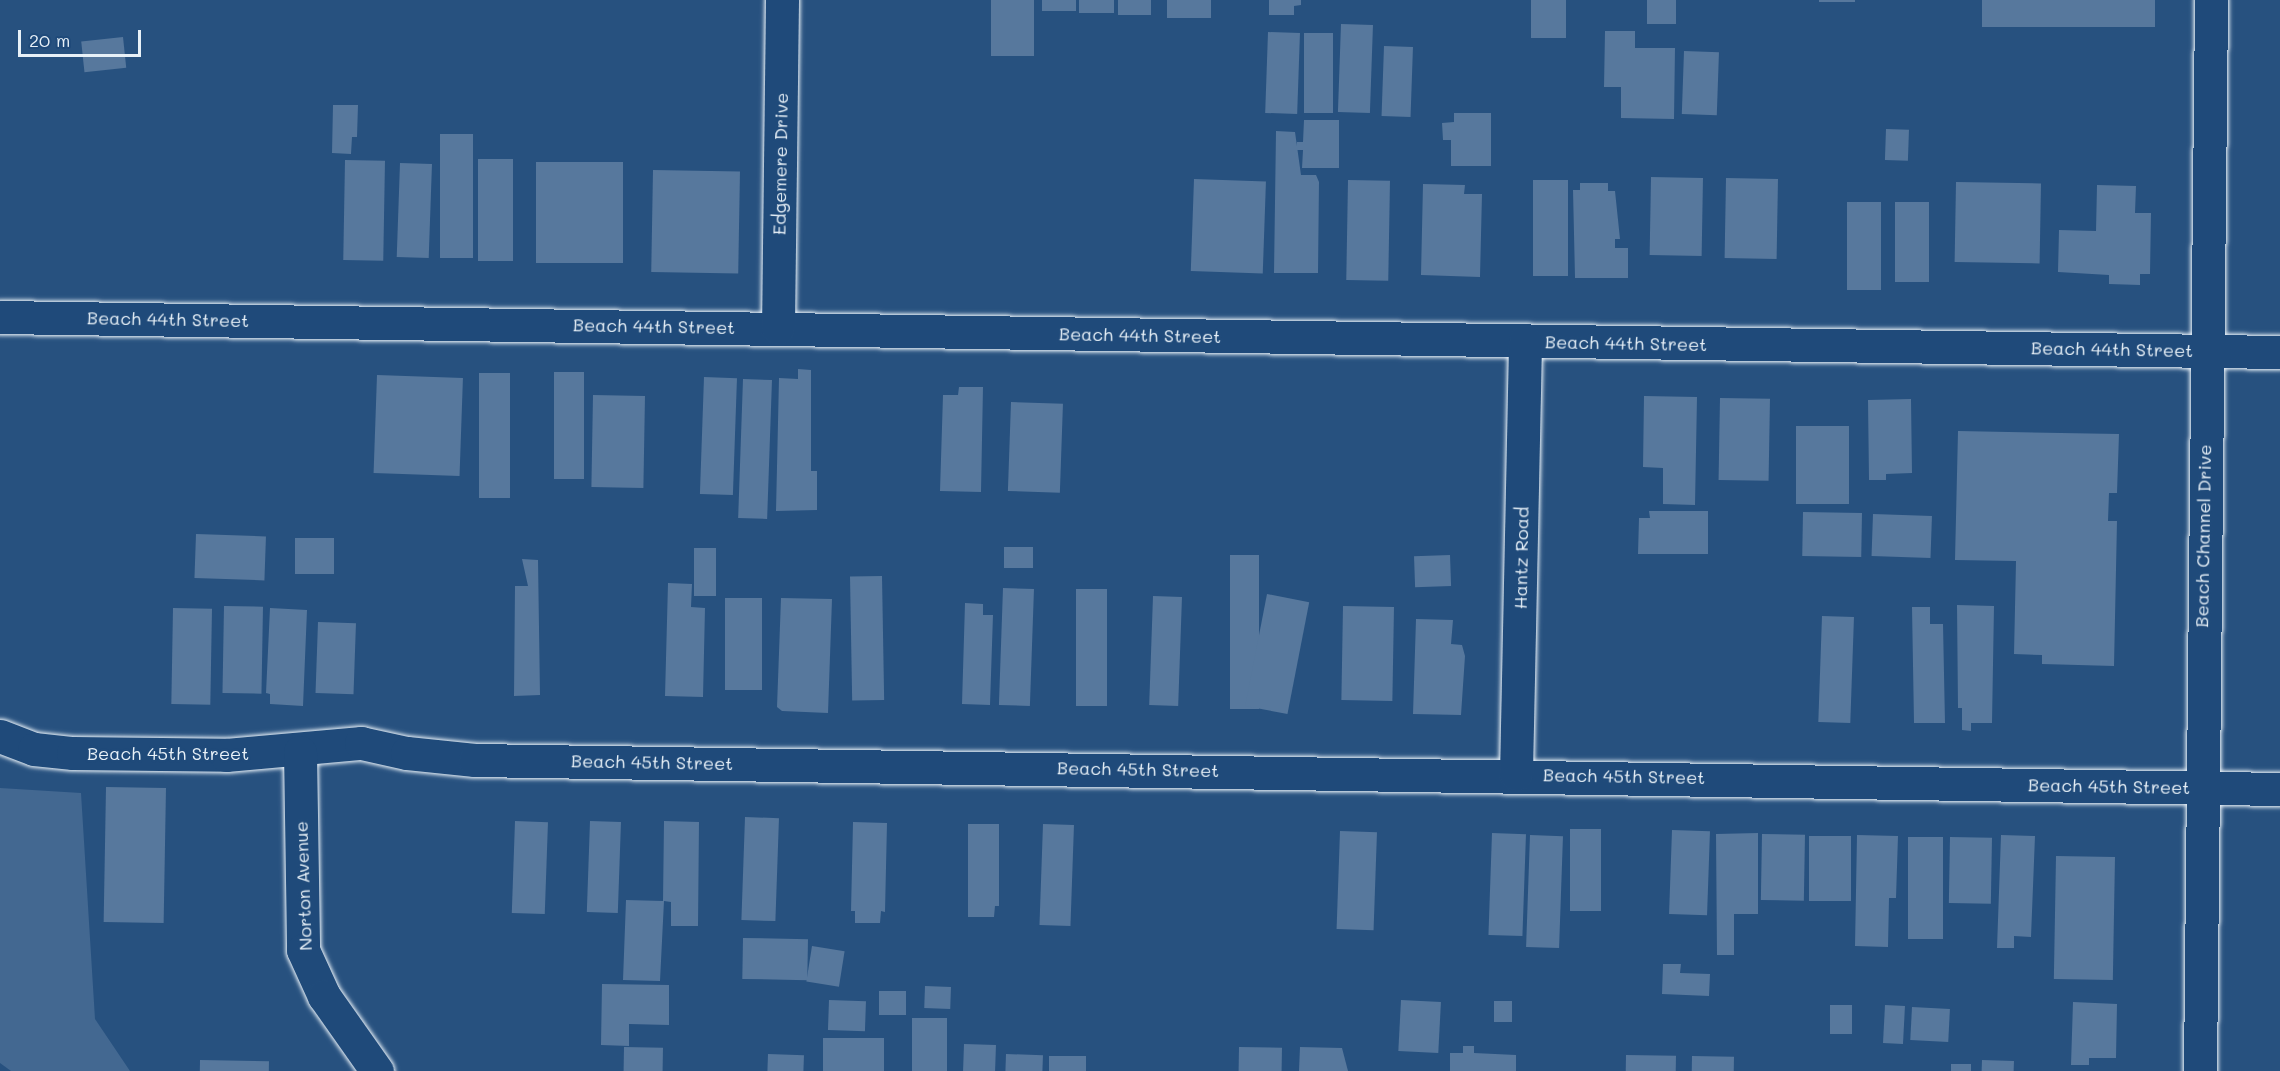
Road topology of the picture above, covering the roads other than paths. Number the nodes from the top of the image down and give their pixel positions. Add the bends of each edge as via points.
1 (782, 0) edge
2 (2211, 0) edge
3 (0, 317) edge
4 (778, 328) junction
5 (1525, 341) junction
6 (2206, 350) junction
7 (2280, 352) edge
8 (0, 736) edge
9 (300, 752) junction
10 (1516, 774) junction
11 (2203, 788) junction
12 (2280, 789) edge
13 (377, 1071) edge
14 (2200, 1071) edge

1 - 4 street, Edgemere Drive
2 - 6 street, Beach Channel Drive
3 - 4 street, Beach 44th Street
4 - 5 street, Beach 44th Street
5 - 6 street, Beach 44th Street
5 - 10 street, Hantz Road
6 - 7 street, Beach 44th Street
6 - 11 street, Beach Channel Drive
8 - 9 street, Beach 45th Street via 34,749 73,753
9 - 10 street, Beach 45th Street via 361,743 407,753 475,760
9 - 13 street, Norton Avenue via 303,950 324,996
10 - 11 street, Beach 45th Street
11 - 12 street, Beach 45th Street
11 - 14 street, Beach Channel Drive

